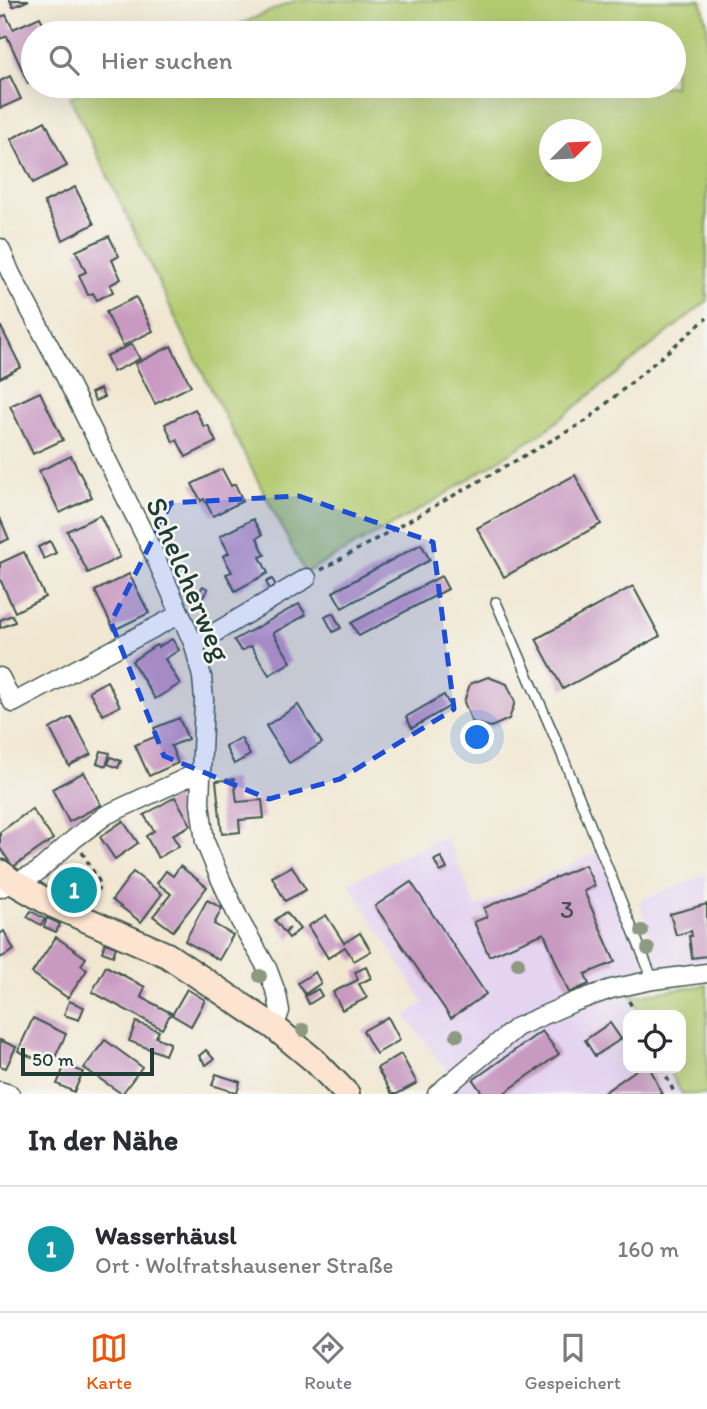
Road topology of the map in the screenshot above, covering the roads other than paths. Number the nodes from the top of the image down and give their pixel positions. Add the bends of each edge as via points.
1 (0, 248) edge
2 (6, 277) edge
3 (307, 578) road end
4 (496, 602) dead end
5 (180, 614) junction
6 (194, 645) junction
7 (0, 677) edge
8 (201, 771) junction
9 (4, 881) edge
10 (707, 973) edge
11 (653, 981) junction
12 (274, 1027) junction
13 (0, 1091) edge
14 (10, 1094) edge
15 (347, 1094) edge
16 (437, 1094) edge

1 - 2 street, Schelcherweg
2 - 5 street, Schelcherweg via 71,388
3 - 6 street
4 - 11 lane
5 - 6 street, Schelcherweg
5 - 7 street via 13,703
6 - 8 street, Schelcherweg via 204,700
8 - 9 street via 106,816 36,873
8 - 12 street, Schelcherweg via 205,842 271,977 280,1012
9 - 12 main road via 167,956
10 - 11 street
11 - 16 street via 611,989 517,1027
12 - 15 main road
13 - 14 street

